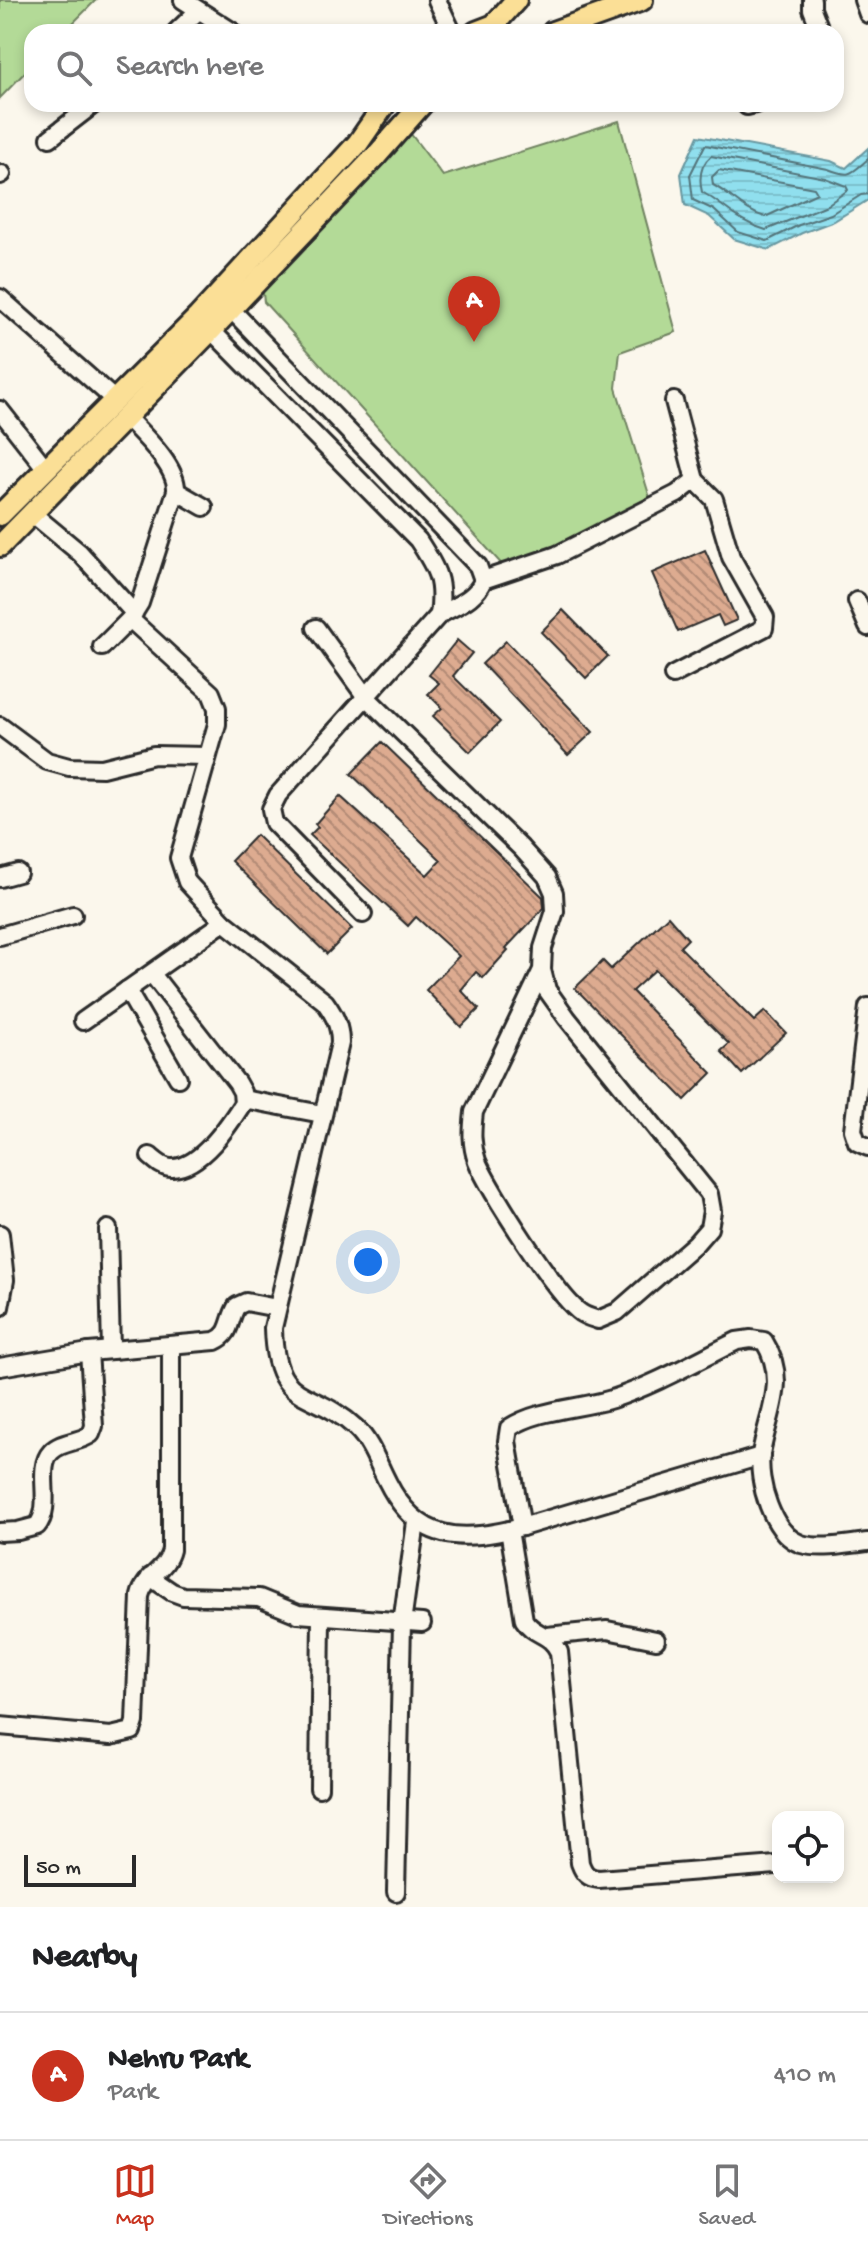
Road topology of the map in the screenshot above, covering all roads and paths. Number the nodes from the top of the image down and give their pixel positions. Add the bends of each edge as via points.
1 (183, 0) edge
2 (437, 0) edge
3 (516, 0) edge
4 (642, 0) edge
5 (812, 0) edge
6 (863, 0) edge
7 (198, 11) junction
8 (868, 14) edge
9 (184, 24) edge
10 (220, 24) edge
11 (448, 24) edge
12 (495, 24) edge
13 (575, 24) edge
14 (818, 24) edge
15 (84, 112) edge
16 (379, 112) edge
17 (415, 112) edge
18 (50, 138) dead end
19 (0, 298) edge
20 (224, 302) junction
21 (205, 324) junction
22 (674, 401) dead end
23 (121, 409) junction
24 (0, 410) edge
25 (47, 470) junction
26 (695, 480) junction
27 (176, 491) junction
28 (204, 507) dead end
29 (33, 514) junction
30 (0, 515) edge
31 (0, 546) edge
32 (483, 580) junction
33 (857, 601) dead end
34 (439, 615) junction
35 (132, 616) junction
36 (868, 627) edge
37 (316, 628) dead end
38 (102, 647) dead end
39 (673, 675) dead end
40 (366, 697) junction
41 (4, 735) edge
42 (207, 756) junction
43 (18, 873) dead end
44 (0, 878) edge
45 (363, 914) dead end
46 (73, 915) dead end
47 (224, 922) junction
48 (0, 936) edge
49 (542, 970) junction
50 (152, 974) junction
51 (127, 990) junction
52 (868, 1007) edge
53 (83, 1021) dead end
54 (178, 1078) dead end
55 (243, 1099) junction
56 (322, 1114) junction
57 (868, 1147) edge
58 (150, 1156) dead end
59 (108, 1229) dead end
60 (0, 1234) edge
61 (0, 1307) edge
62 (277, 1308) junction
63 (171, 1346) junction
64 (111, 1350) junction
65 (89, 1352) junction
66 (0, 1367) edge
67 (761, 1456) junction
68 (416, 1522) junction
69 (515, 1529) junction
70 (0, 1532) edge
71 (868, 1542) edge
72 (150, 1577) junction
73 (321, 1616) junction
74 (402, 1623) junction
75 (422, 1623) dead end
76 (547, 1636) junction
77 (656, 1640) dead end
78 (0, 1726) edge
79 (319, 1788) dead end
80 (772, 1865) edge
81 (396, 1892) dead end

1 - 7 street
2 - 11 street
3 - 12 main road
4 - 13 main road
5 - 14 street
6 - 8 street
7 - 9 street
7 - 10 street
15 - 18 street
16 - 20 main road
17 - 20 main road
19 - 23 street
20 - 21 main road
20 - 32 street via 478,566
21 - 23 main road
21 - 34 street via 418,540 440,577
22 - 26 street
23 - 25 main road
23 - 27 street via 171,470
23 - 29 main road
24 - 25 street
25 - 30 main road
26 - 32 street via 557,555
26 - 39 street via 714,499 731,557 765,617 764,628
27 - 28 street
27 - 35 street
29 - 31 main road
29 - 35 street via 80,553
32 - 34 street via 468,600
33 - 36 street
34 - 40 street
35 - 38 street
35 - 42 street via 211,693 217,724
37 - 40 street
40 - 45 street via 271,809 274,823
40 - 49 street via 547,877 555,911
41 - 42 street via 47,761 85,769 154,755
42 - 47 street via 179,858 187,882
43 - 44 street
46 - 48 street
47 - 50 street
47 - 56 street via 334,1014 340,1043
49 - 49 street via 547,990 692,1170 709,1194 712,1211 709,1228 696,1243 617,1312 598,1320 565,1297 490,1187 471,1136 474,1112
50 - 51 street
50 - 55 street via 237,1083
51 - 53 street
51 - 54 street
52 - 57 street via 853,1130 857,1142
55 - 56 street
55 - 58 street via 224,1130 198,1156 173,1168
56 - 62 street
59 - 64 street
60 - 61 street via 5,1280
62 - 63 street via 246,1302 237,1306 224,1337
62 - 68 street via 273,1328 279,1372 288,1384 359,1431
63 - 64 street
63 - 72 street via 171,1550 168,1561
64 - 65 street
65 - 66 street
65 - 70 street via 91,1434 61,1444 46,1459 44,1511 37,1526
67 - 69 street
67 - 69 street via 776,1391 773,1356 764,1341 737,1341 635,1391 509,1428
67 - 71 street via 765,1494 783,1533 799,1543 822,1547
68 - 69 street via 458,1537
68 - 74 street
69 - 76 street via 524,1620
72 - 73 street via 183,1596 259,1598 288,1611
72 - 78 street via 140,1596 132,1731 111,1736
73 - 74 street
73 - 79 street
74 - 75 street
74 - 81 street
76 - 77 street via 607,1630
76 - 80 street via 559,1652 580,1863 590,1879

